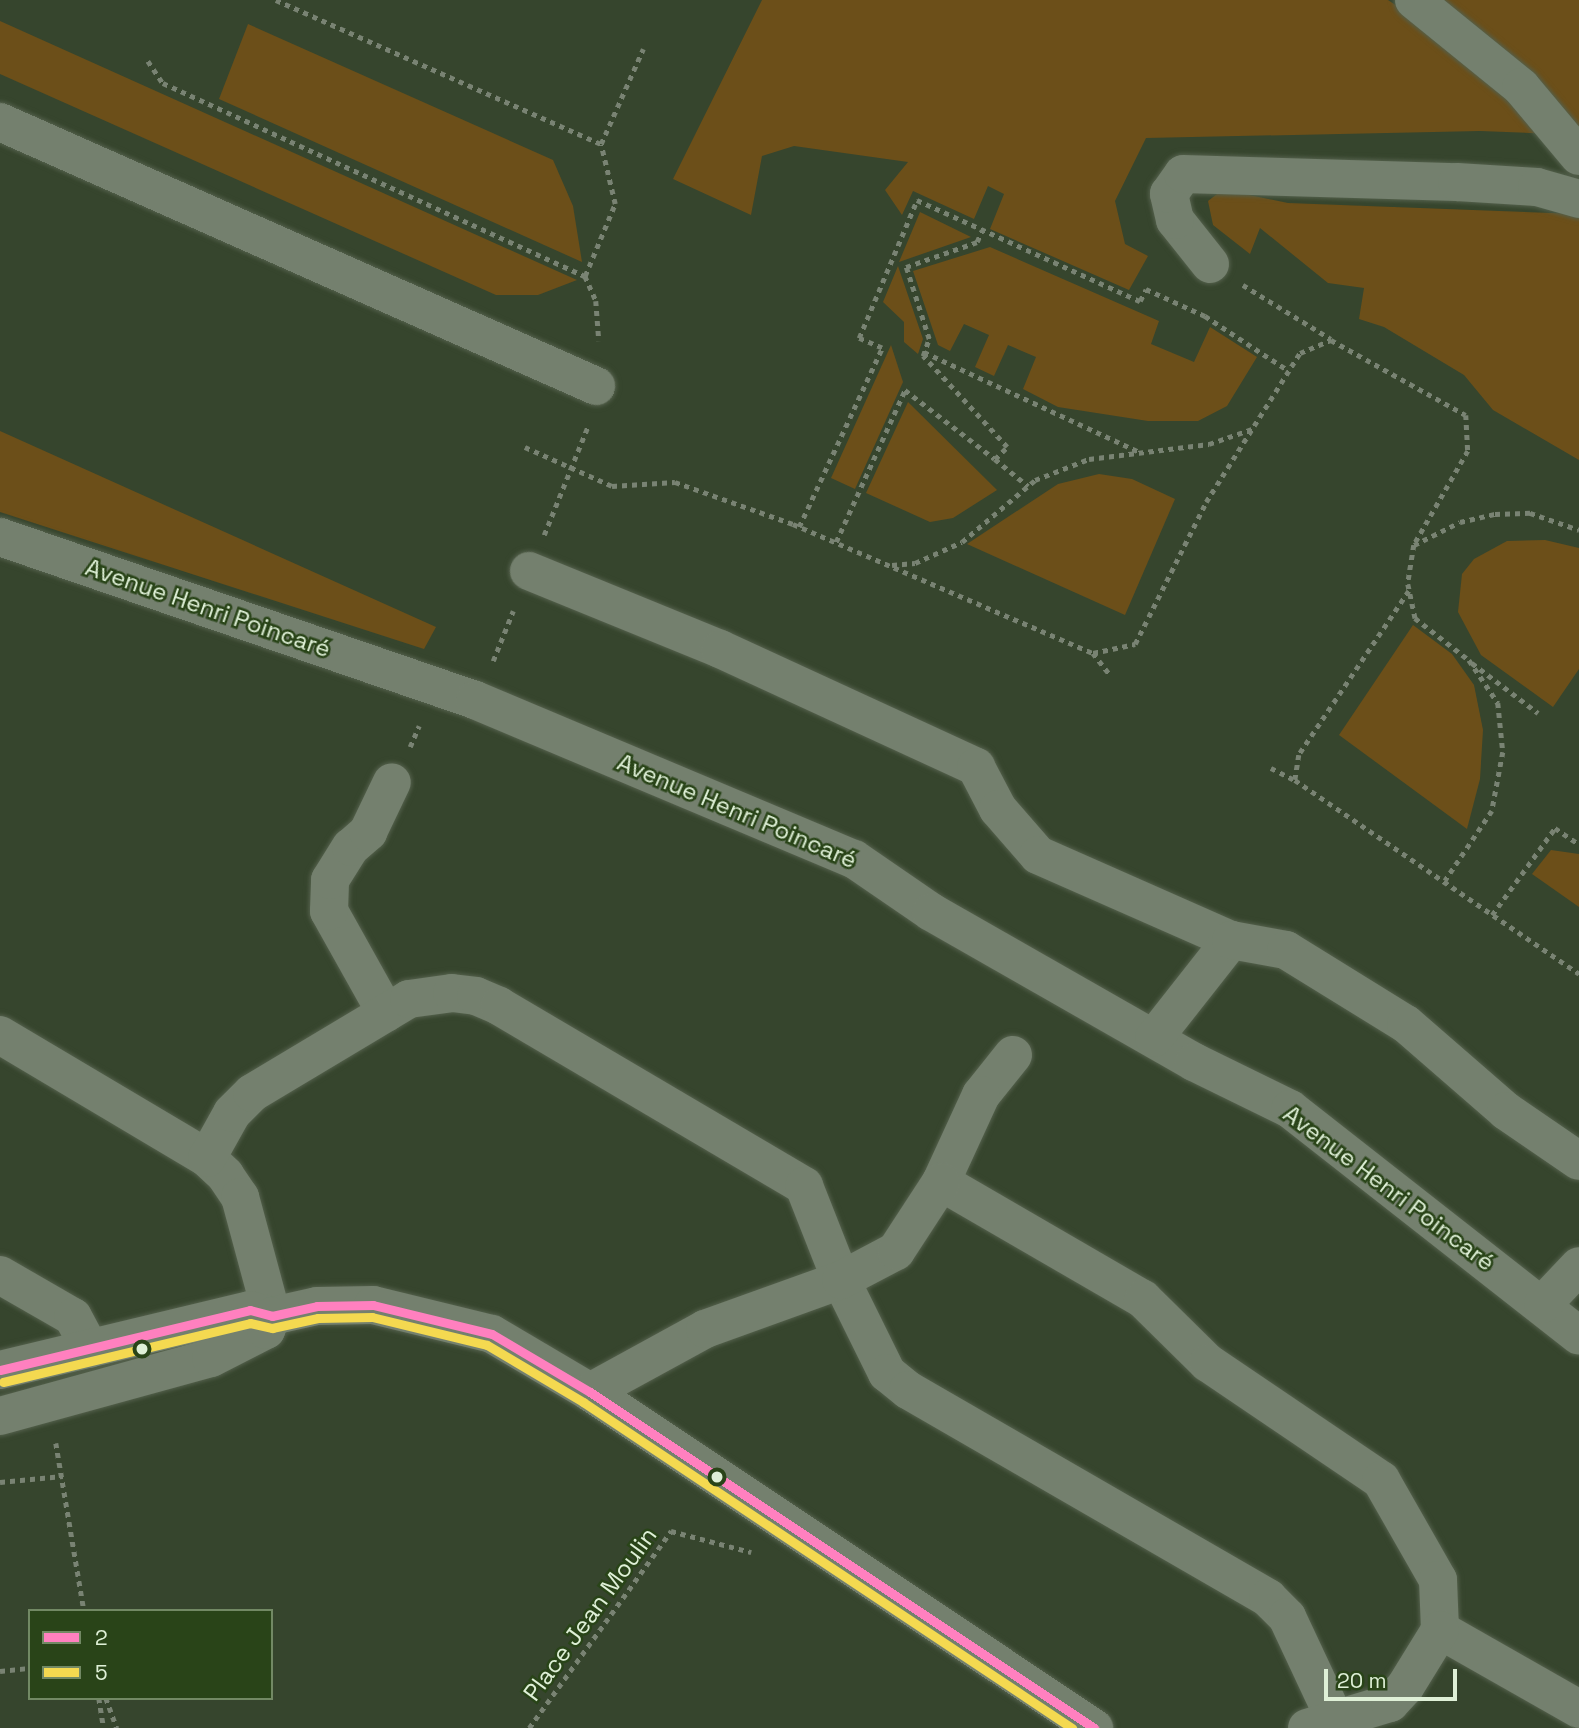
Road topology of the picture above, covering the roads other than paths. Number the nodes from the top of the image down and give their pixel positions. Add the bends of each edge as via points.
1 (1414, 0) edge
2 (0, 122) edge
3 (1579, 156) edge
4 (1579, 200) edge
5 (1210, 264) road end
6 (596, 386) road end
7 (0, 537) edge
8 (530, 571) dead end
9 (392, 782) road end
10 (1231, 940) junction
11 (386, 1013) junction
12 (0, 1035) edge
13 (1154, 1038) junction
14 (1013, 1055) dead end
15 (207, 1158) junction
16 (1579, 1161) edge
17 (941, 1182) junction
18 (1579, 1266) edge
19 (0, 1275) edge
20 (841, 1280) junction
21 (1543, 1304) junction
22 (272, 1316) junction
23 (1579, 1336) edge
24 (90, 1349) junction
25 (0, 1370) edge
26 (590, 1392) junction
27 (0, 1416) edge
28 (1440, 1630) junction
29 (1579, 1709) edge
30 (1327, 1724) edge
31 (1094, 1728) edge

1 - 3 street via 1521,87
2 - 6 street
4 - 5 street via 1537,187 1183,174 1169,194 1175,220
7 - 13 street, Avenue Henri Poincaré via 434,686 854,859 931,912
8 - 10 street via 720,649 976,766 998,808 1038,855
9 - 11 street via 368,832 351,847 330,880 329,901 329,911
10 - 13 street
10 - 16 street via 1286,950 1406,1024 1506,1111
11 - 15 street via 252,1093 232,1113
11 - 20 street via 430,993 476,996 499,1006 804,1186
12 - 15 street
13 - 21 street, Avenue Henri Poincaré via 1290,1109
14 - 17 street via 981,1095
15 - 22 street via 240,1197
17 - 20 street via 896,1251
17 - 28 street via 1143,1299 1208,1363 1381,1480 1438,1580
18 - 21 street
19 - 24 street via 73,1317
20 - 26 street via 705,1329
20 - 30 street via 874,1352 887,1373 908,1390 1268,1598 1287,1617
21 - 23 street, Avenue Henri Poincaré
22 - 24 street via 250,1310
22 - 26 street via 317,1306 373,1305 432,1316 492,1334
22 - 27 street via 266,1331 211,1358
24 - 25 street
26 - 31 street
28 - 29 street
28 - 30 street via 1405,1688 1390,1703

